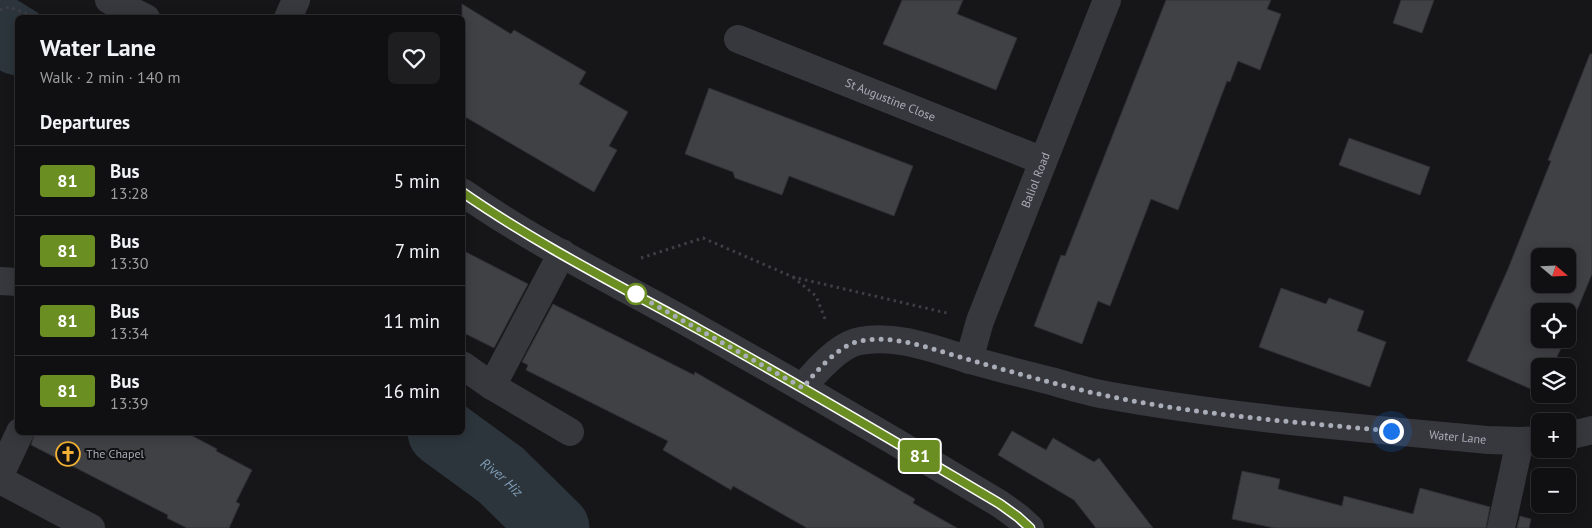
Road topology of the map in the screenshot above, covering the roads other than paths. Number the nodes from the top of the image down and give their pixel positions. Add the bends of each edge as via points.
1 (109, 0) edge
2 (296, 0) edge
3 (1107, 0) edge
4 (140, 15) edge
5 (289, 15) edge
6 (738, 39) dead end
7 (1043, 161) junction
8 (465, 194) edge
9 (562, 253) junction
10 (0, 281) edge
11 (15, 282) edge
12 (969, 360) junction
13 (465, 367) edge
14 (492, 386) junction
15 (803, 388) junction
16 (1592, 430) edge
17 (570, 432) dead end
18 (1576, 434) edge
19 (19, 435) edge
20 (1530, 440) edge
21 (0, 475) edge
22 (0, 480) edge
23 (91, 528) edge
24 (1030, 528) edge
25 (1501, 528) edge

1 - 4 street
2 - 5 street
3 - 7 street, Baliol Road
6 - 7 street, St Augustine Close
7 - 12 street, Baliol Road via 980,321
8 - 9 street
9 - 14 street
9 - 15 street
10 - 11 street
12 - 15 street, Water Lane via 912,343 859,341 818,368
12 - 20 street, Water Lane via 1103,395 1188,409 1488,440
13 - 14 street
14 - 17 street
15 - 24 street via 1000,504
16 - 18 street
19 - 21 street
20 - 25 street
22 - 23 street

